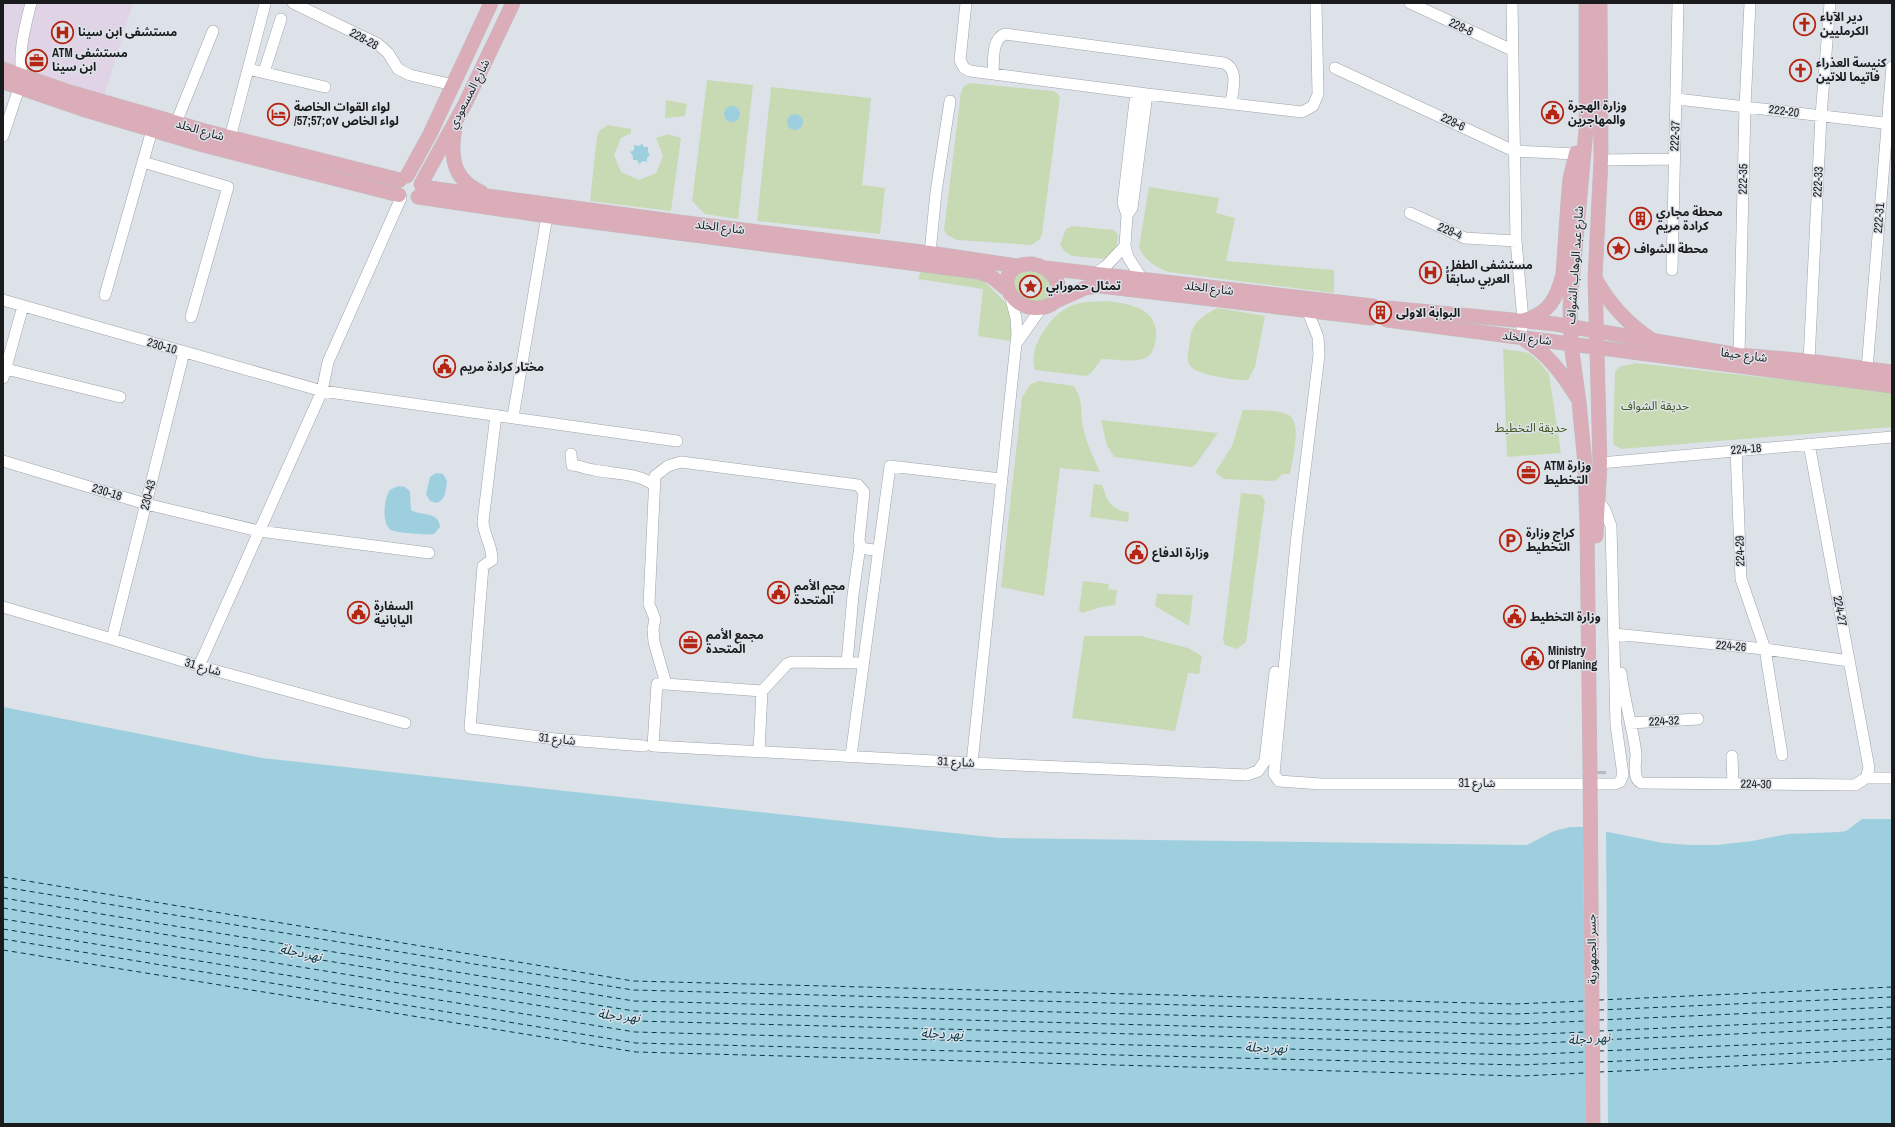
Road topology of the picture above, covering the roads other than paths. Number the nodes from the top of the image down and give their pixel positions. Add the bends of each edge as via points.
1 (32, 3) edge
2 (293, 3) edge
3 (492, 3) edge
4 (513, 3) edge
5 (966, 3) edge
6 (1316, 3) edge
7 (1410, 3) edge
8 (1512, 3) edge
9 (1586, 3) edge
10 (1600, 3) edge
11 (1678, 3) edge
12 (1750, 3) edge
13 (1830, 3) edge
14 (265, 4) edge
15 (281, 19) dead end
16 (214, 31) dead end
17 (1512, 50) junction
18 (1892, 67) edge
19 (1335, 68) dead end
20 (3, 69) edge
21 (248, 69) junction
22 (264, 72) junction
23 (993, 74) junction
24 (3, 82) edge
25 (20, 82) junction
26 (453, 85) junction
27 (325, 87) dead end
28 (1142, 94) junction
29 (1677, 99) junction
30 (950, 101) dead end
31 (1231, 104) junction
32 (1745, 107) junction
33 (1822, 116) junction
34 (457, 119) junction
35 (176, 123) junction
36 (1889, 124) edge
37 (152, 130) junction
38 (1586, 130) junction
39 (3, 136) edge
40 (230, 138) junction
41 (1514, 151) junction
42 (1576, 154) junction
43 (1674, 159) junction
44 (1601, 160) junction
45 (143, 162) junction
46 (404, 178) junction
47 (411, 194) junction
48 (489, 195) junction
49 (1410, 213) dead end
50 (547, 216) junction
51 (1516, 241) junction
52 (1125, 246) junction
53 (930, 253) junction
54 (1017, 266) junction
55 (1045, 268) junction
56 (1672, 270) dead end
57 (1095, 274) junction
58 (1594, 278) junction
59 (1142, 279) junction
60 (1009, 292) junction
61 (1202, 293) junction
62 (105, 295) dead end
63 (3, 300) edge
64 (1048, 304) junction
65 (23, 306) junction
66 (1307, 310) junction
67 (192, 317) dead end
68 (1523, 320) junction
69 (1570, 327) junction
70 (1596, 332) junction
71 (1521, 337) junction
72 (1656, 342) junction
73 (1571, 344) junction
74 (1596, 347) junction
75 (1015, 349) junction
76 (184, 352) junction
77 (1739, 355) junction
78 (1809, 361) junction
79 (1867, 369) junction
80 (1892, 372) edge
81 (4, 374) edge
82 (1892, 386) edge
83 (322, 391) junction
84 (120, 397) dead end
85 (1579, 402) junction
86 (496, 415) junction
87 (513, 417) junction
88 (1892, 437) edge
89 (677, 441) dead end
90 (1809, 444) junction
91 (1736, 450) junction
92 (570, 454) dead end
93 (3, 461) edge
94 (1600, 463) junction
95 (1001, 479) junction
96 (654, 485) junction
97 (1598, 501) junction
98 (146, 504) junction
99 (1591, 526) junction
100 (259, 531) junction
101 (860, 546) junction
102 (878, 550) junction
103 (429, 552) dead end
104 (3, 607) edge
105 (1617, 634) junction
106 (112, 639) junction
107 (1764, 649) junction
108 (1849, 661) junction
109 (847, 663) junction
110 (863, 663) junction
111 (198, 666) junction
112 (1275, 672) dead end
113 (666, 684) junction
114 (762, 691) junction
115 (1698, 719) dead end
116 (405, 723) dead end
117 (1630, 723) junction
118 (648, 746) junction
119 (759, 751) junction
120 (851, 756) junction
121 (1732, 756) dead end
122 (1782, 756) dead end
123 (972, 763) junction
124 (1594, 772) junction
125 (1866, 778) junction
126 (1892, 778) edge
127 (1733, 784) junction
128 (1594, 1124) edge
129 (1602, 1124) edge

1 - 25 street via 22,47
2 - 26 street, 228-28 via 378,44 388,53 398,69 410,75
3 - 26 main road, شارع المسعودي
4 - 34 main road, شارع المسعودي
5 - 23 street via 960,63 967,70
6 - 31 street via 1318,94 1312,106 1302,112
7 - 17 street, 228-8
8 - 17 street
9 - 38 main road, شارع عبد الوهاب الشواف
10 - 44 main road, شارع عبد الوهاب الشواف
11 - 29 street, 222-37
12 - 32 street, 222-35
13 - 33 street, 222-33
14 - 21 street
15 - 22 street
16 - 35 street
17 - 41 street
18 - 36 street, 222-31
19 - 41 street, 228-6
20 - 25 main road, شارع الخلد
21 - 22 street
21 - 40 street
22 - 27 street
23 - 28 street
23 - 31 street via 996,42 1004,34 1224,63 1230,66 1234,73
24 - 25 main road, شارع الخلد
25 - 35 main road, شارع الخلد via 80,95
25 - 37 main road, شارع الخلد
25 - 39 street
26 - 46 main road, شارع المسعودي via 430,134
28 - 31 street
28 - 52 street via 1132,208 1127,215
29 - 32 street, 222-20
29 - 43 street, 222-37
30 - 53 street via 936,192
32 - 33 street, 222-20
32 - 77 street, 222-35
33 - 36 street, 222-20
33 - 78 street, 222-33
34 - 47 main road, شارع المسعودي
34 - 48 main road via 453,140 455,164 464,181
35 - 40 main road, شارع الخلد
36 - 79 street, 222-31
37 - 45 street
37 - 47 main road, شارع الخلد via 234,153
38 - 42 main road
38 - 69 main road, شارع عبد الوهاب الشواف
40 - 46 main road, شارع الخلد
41 - 42 street, 228-6
41 - 51 street
42 - 68 main road via 1570,179 1563,274 1559,288 1543,312 1536,317
43 - 44 street
43 - 56 street, 222-37
44 - 58 main road, شارع عبد الوهاب الشواف
45 - 62 street
45 - 67 street via 228,187
46 - 47 main road via 397,188
46 - 47 main road, شارع الخلد via 416,177
47 - 48 main road, شارع الخلد
47 - 50 main road, شارع الخلد
47 - 83 street via 328,362
48 - 53 main road, شارع الخلد
49 - 51 street, 228-4 via 1465,238
50 - 60 main road, شارع الخلد via 978,272 998,281
50 - 87 street
51 - 68 street
52 - 57 street
52 - 59 street via 1128,257
53 - 54 main road, شارع الخلد
54 - 55 main road via 1030,264
54 - 60 main road via 1007,278
55 - 57 main road, شارع الخلد
55 - 64 main road via 1055,276 1059,285 1059,294
57 - 59 main road, شارع الخلد
58 - 70 main road, شارع عبد الوهاب الشواف
58 - 72 main road via 1622,316
59 - 61 main road, شارع الخلد
60 - 64 main road via 1026,306
60 - 75 street via 1018,327
61 - 64 main road, شارع الخلد via 1100,286 1085,288
61 - 66 main road, شارع الخلد
61 - 66 main road, شارع الخلد via 1372,312
63 - 65 street, 230-10
64 - 75 street via 1023,332
65 - 76 street, 230-10
65 - 81 street
66 - 105 street, شارع 31 via 1318,337 1319,355 1274,774 1277,779 1282,782 1321,784 1620,782 1623,775 1616,725
68 - 69 main road, شارع الخلد
68 - 71 street
68 - 71 main road, شارع الخلد via 1388,314
69 - 70 main road, شارع الخلد
69 - 73 main road, شارع عبد الوهاب الشواف
70 - 72 main road, شارع حيفا
70 - 74 main road, شارع عبد الوهاب الشواف
71 - 73 main road, شارع الخلد
71 - 85 main road via 1537,347 1548,359
72 - 77 main road, شارع حيفا
73 - 74 main road, شارع الخلد
73 - 85 main road, شارع عبد الوهاب الشواف
74 - 82 main road, شارع حيفا
74 - 94 main road, شارع عبد الوهاب الشواف
75 - 95 street
76 - 83 street, 230-10
76 - 98 street, 230-43
77 - 78 main road, شارع حيفا
78 - 79 main road, شارع حيفا
79 - 80 main road, شارع حيفا
81 - 84 street
83 - 86 street, 230-10
83 - 100 street
85 - 99 main road, شارع عبد الوهاب الشواف
86 - 87 street, 230-10
86 - 118 street, شارع 31 via 482,521 492,550 492,560 483,566 470,728 555,739
87 - 89 street, 230-10
88 - 90 street, 224-18
90 - 91 street, 224-18
90 - 108 street, 224-27
91 - 94 street, 224-18
91 - 107 street, 224-29 via 1741,579
92 - 96 street via 572,464 637,477
93 - 98 street, 230-18
94 - 97 main road, شارع عبد الوهاب الشواف
95 - 102 street via 890,466
95 - 123 street
96 - 101 street via 655,476 661,470 681,462 858,485 864,492
96 - 113 street via 649,604 655,619 654,642
97 - 99 main road, شارع عبد الوهاب الشواف
97 - 105 street via 1612,526
98 - 100 street, 230-18
98 - 106 street, 230-43
99 - 124 main road, جسر الجمهورية
100 - 103 street, 230-18
100 - 111 street
101 - 102 street
101 - 109 street
102 - 110 street
104 - 106 street, شارع 31
105 - 107 street, 224-26
105 - 117 street
106 - 111 street, شارع 31
107 - 108 street, 224-26
107 - 122 street, 224-29
108 - 125 street, 224-27 via 1869,768
109 - 110 street
109 - 114 street via 792,662 787,664
110 - 120 street
111 - 116 street, شارع 31
112 - 123 street, شارع 31 via 1265,761 1258,771 1246,775
113 - 114 street
113 - 118 street via 657,684
114 - 119 street
115 - 117 street, 224-32
117 - 127 street, 224-30 via 1638,782
118 - 119 street, شارع 31
119 - 120 street, شارع 31
120 - 123 street, شارع 31
121 - 127 street
124 - 128 main road, جسر الجمهورية, bridge
124 - 129 main road, جسر الجمهورية
125 - 126 street
125 - 127 street, 224-30 via 1855,786

